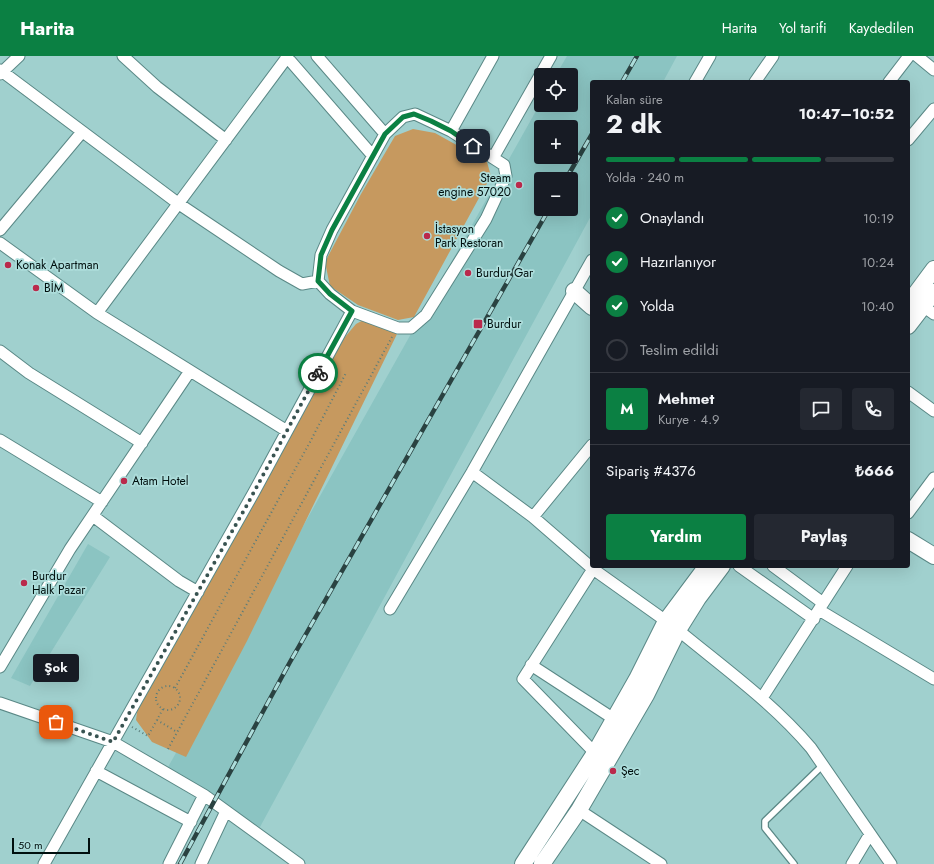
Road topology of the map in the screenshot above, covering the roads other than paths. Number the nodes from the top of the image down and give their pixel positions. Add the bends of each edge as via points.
1 (19, 56) edge
2 (123, 56) edge
3 (287, 56) edge
4 (317, 56) edge
5 (493, 56) edge
6 (551, 56) edge
7 (710, 56) edge
8 (773, 56) edge
9 (909, 56) edge
10 (917, 56) edge
11 (934, 70) edge
12 (1, 72) edge
13 (695, 80) edge
14 (756, 80) edge
15 (891, 80) edge
16 (934, 109) edge
17 (451, 131) junction
18 (82, 132) junction
19 (385, 134) junction
20 (910, 138) edge
21 (226, 140) junction
22 (372, 156) junction
23 (493, 158) junction
24 (179, 204) junction
25 (0, 230) edge
26 (0, 243) edge
27 (590, 263) edge
28 (934, 269) edge
29 (318, 281) junction
30 (574, 291) junction
31 (934, 292) edge
32 (918, 300) edge
33 (590, 305) edge
34 (352, 311) junction
35 (97, 313) junction
36 (910, 321) edge
37 (0, 351) edge
38 (190, 371) junction
39 (910, 393) edge
40 (934, 411) edge
41 (287, 431) junction
42 (0, 440) edge
43 (142, 443) junction
44 (590, 449) edge
45 (472, 472) junction
46 (934, 478) edge
47 (102, 502) junction
48 (910, 510) edge
49 (93, 516) junction
50 (533, 517) junction
51 (910, 541) edge
52 (934, 556) edge
53 (590, 566) edge
54 (706, 568) edge
55 (720, 568) edge
56 (743, 568) edge
57 (775, 568) edge
58 (846, 568) edge
59 (593, 569) joint
60 (198, 592) junction
61 (390, 609) dead end
62 (819, 611) junction
63 (672, 626) junction
64 (531, 666) junction
65 (0, 667) edge
66 (934, 678) edge
67 (762, 698) junction
68 (0, 703) edge
69 (614, 719) junction
70 (113, 742) junction
71 (595, 753) junction
72 (823, 765) junction
73 (96, 771) junction
74 (204, 795) junction
75 (579, 810) junction
76 (226, 811) junction
77 (190, 822) junction
78 (870, 834) junction
79 (44, 864) edge
80 (169, 864) edge
81 (201, 864) edge
82 (300, 864) edge
83 (523, 864) edge
84 (542, 864) edge
85 (661, 864) edge
86 (794, 864) edge
87 (852, 864) edge
88 (891, 864) edge

1 - 12 street
2 - 21 street via 157,87
3 - 21 street
3 - 22 street
4 - 19 street
5 - 17 street
6 - 23 street
7 - 13 street
8 - 14 street
9 - 15 street
10 - 11 street
12 - 18 street
16 - 20 street
17 - 19 street via 414,114 403,117
17 - 23 street
18 - 24 street
18 - 25 street
19 - 22 street
21 - 24 street
22 - 29 street via 321,255
23 - 34 street via 504,165 506,176 486,219 426,315 411,328 398,328
24 - 29 street via 302,284
24 - 35 street
26 - 35 street
27 - 30 street
28 - 32 main road
29 - 34 street
30 - 33 main road
30 - 45 street
31 - 32 main road
32 - 36 main road
34 - 41 street
35 - 38 street
37 - 43 street
38 - 41 street
38 - 43 street
39 - 40 street
41 - 60 street
42 - 47 street
43 - 47 street
44 - 50 street
45 - 50 street
45 - 61 street
46 - 48 street
47 - 49 street
49 - 60 street via 179,581
49 - 65 street via 70,549
50 - 53 street
51 - 52 main road
54 - 63 main road
55 - 63 main road
56 - 62 street
57 - 62 street
58 - 62 street
59 - 63 street
59 - 64 street
60 - 70 street
62 - 66 street
62 - 67 street
63 - 67 street
63 - 69 main road
63 - 75 main road via 646,695
64 - 69 street
64 - 71 street via 524,679
67 - 72 street via 797,731
68 - 70 street
69 - 71 main road
70 - 73 street
70 - 74 street
71 - 83 main road
72 - 78 street
72 - 86 lane via 765,821 765,828
73 - 77 street
73 - 79 street
74 - 76 street
74 - 77 street
75 - 84 main road
75 - 85 street
76 - 81 street
76 - 82 street
77 - 80 street
78 - 87 street
78 - 88 street

